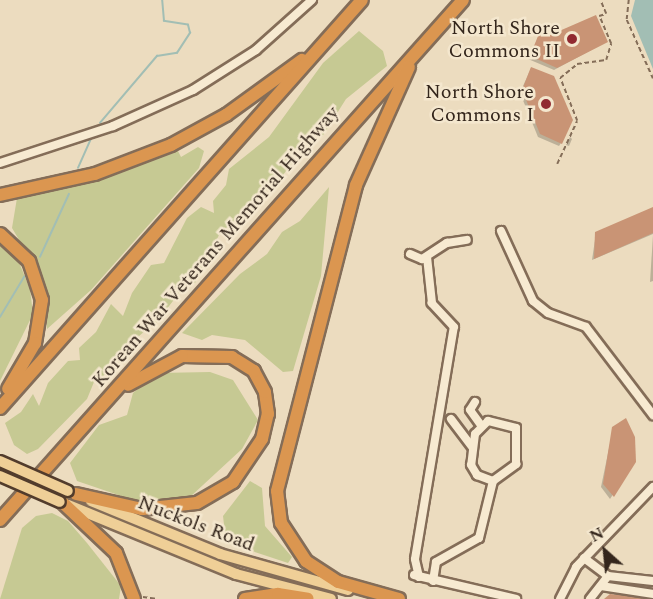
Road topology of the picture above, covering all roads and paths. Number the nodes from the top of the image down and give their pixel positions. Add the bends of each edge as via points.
1 (312, 0) edge
2 (362, 0) edge
3 (463, 0) edge
4 (600, 0) edge
5 (629, 0) edge
6 (320, 46) junction
7 (413, 57) junction
8 (653, 78) edge
9 (0, 163) edge
10 (557, 164) dead end
11 (0, 195) edge
12 (501, 231) dead end
13 (0, 234) edge
14 (467, 240) dead end
15 (410, 254) dead end
16 (427, 257) junction
17 (0, 401) edge
18 (475, 402) dead end
19 (0, 408) edge
20 (653, 415) edge
21 (452, 419) dead end
22 (481, 425) junction
23 (75, 436) junction
24 (472, 447) junction
25 (0, 461) edge
26 (0, 476) edge
27 (493, 481) junction
28 (653, 487) edge
29 (72, 493) junction
30 (61, 502) junction
31 (0, 520) edge
32 (584, 558) junction
33 (608, 576) junction
34 (434, 580) junction
35 (653, 581) edge
36 (601, 586) junction
37 (653, 594) edge
38 (139, 598) edge
39 (158, 599) edge
40 (245, 599) edge
41 (308, 599) edge
42 (331, 599) edge
43 (386, 599) edge
44 (399, 599) edge
45 (516, 599) edge
46 (560, 599) edge
47 (590, 599) edge

1 - 9 street via 256,50 193,90 113,126
2 - 6 highway
3 - 7 highway, Korean War Veterans Memorial Highway
4 - 10 path via 606,14 599,16 611,44 606,60 577,64 560,78 577,121
5 - 8 path via 627,20
6 - 11 highway via 242,104 171,145 101,172
6 - 19 highway
7 - 23 highway, Korean War Veterans Memorial Highway
7 - 44 highway via 356,185 277,491 281,523 306,561 338,582
12 - 20 street via 533,301 548,313 586,327
13 - 17 highway via 29,261 42,314 29,359
14 - 16 street via 447,243
15 - 16 street
16 - 34 street via 432,303 454,327 416,559 416,576
18 - 22 street via 470,410
21 - 24 street
22 - 24 street
22 - 27 street via 510,424 518,437 516,464
23 - 29 highway via 144,373 188,354 217,353 241,361 258,376 268,401 256,452 232,482 209,498 175,508 142,509
23 - 31 highway, Korean War Veterans Memorial Highway
24 - 27 street via 477,475
25 - 29 main road, Nuckols Road, bridge
26 - 30 main road, Nuckols Road, bridge
27 - 34 street via 479,538 441,557
28 - 32 street via 635,512
29 - 43 main road, Nuckols Road via 220,554
30 - 38 highway via 116,553
30 - 42 main road, Nuckols Road via 225,570
32 - 33 street
32 - 46 street
33 - 35 street
33 - 36 street
34 - 45 street
36 - 37 street
36 - 47 street
38 - 39 path
40 - 41 highway via 278,594

